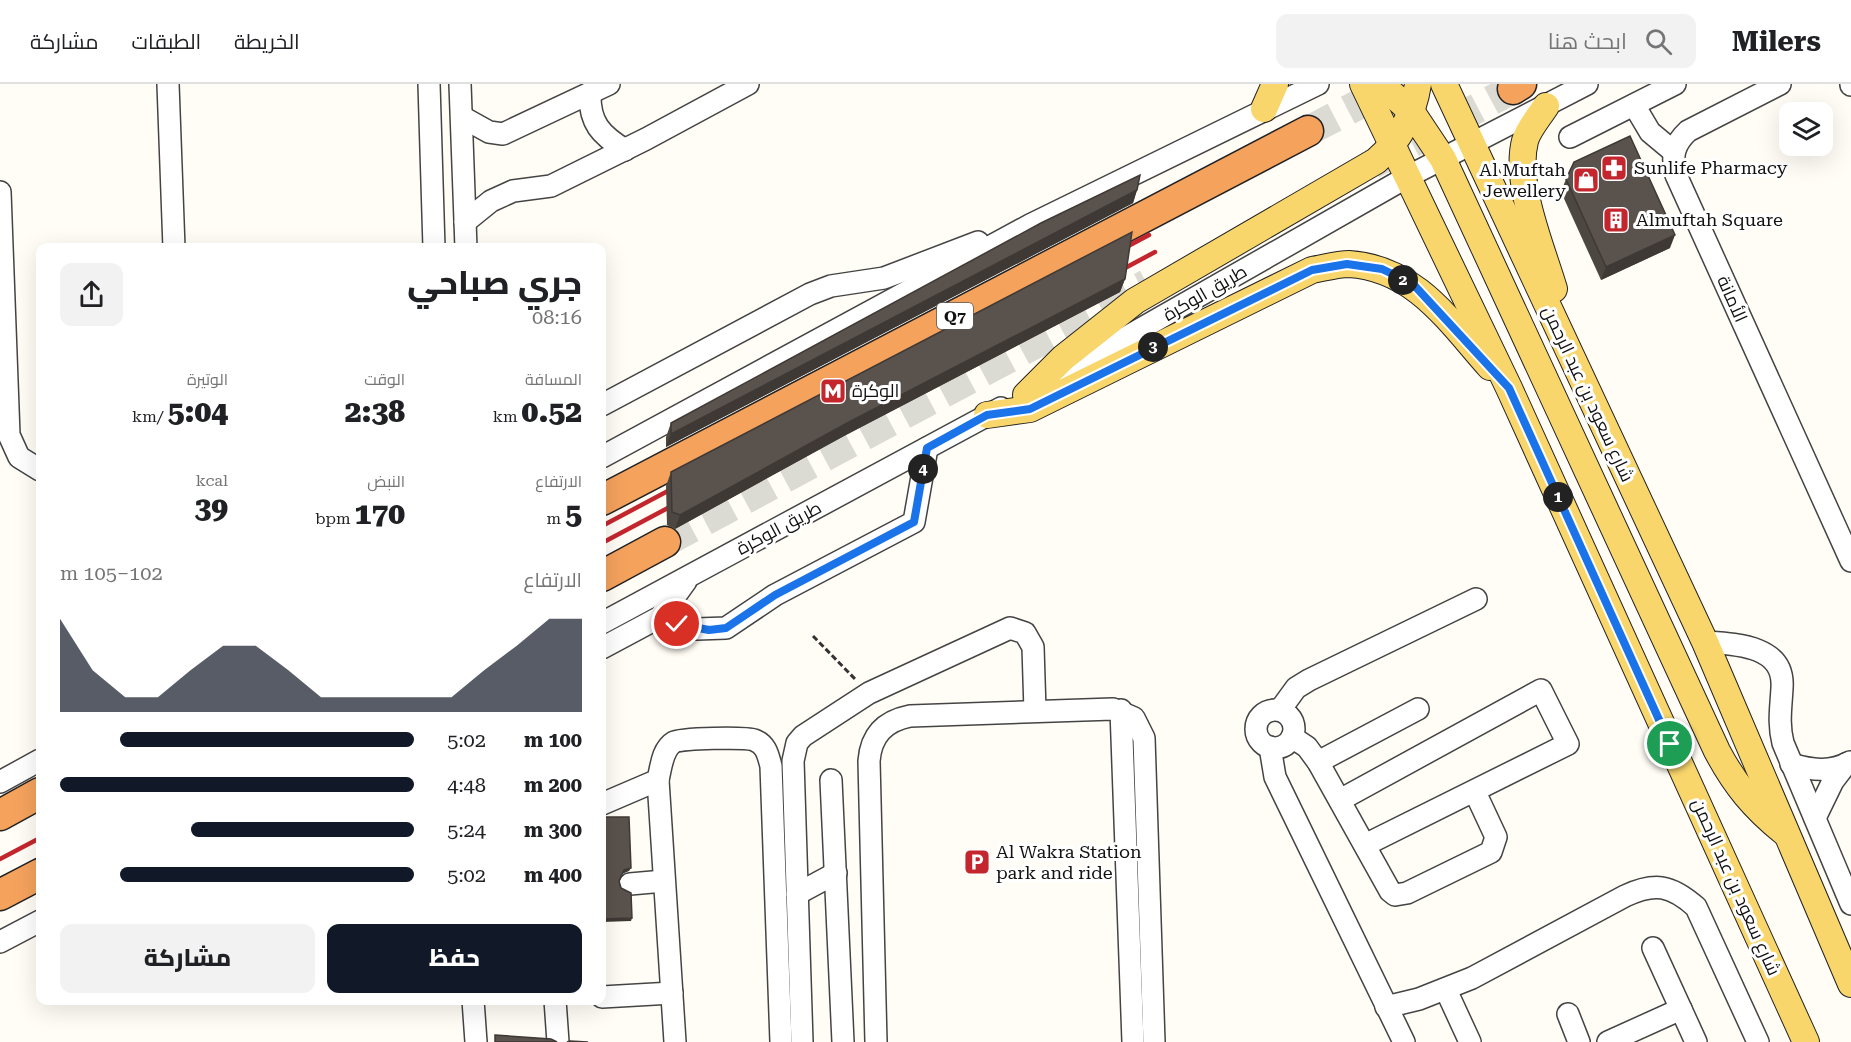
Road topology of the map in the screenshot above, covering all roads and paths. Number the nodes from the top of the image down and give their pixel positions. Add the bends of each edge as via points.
1 (168, 84) edge
2 (429, 84) edge
3 (460, 84) edge
4 (748, 84) edge
5 (1275, 84) edge
6 (1318, 84) edge
7 (1364, 84) edge
8 (1381, 84) edge
9 (1439, 84) edge
10 (1444, 84) edge
11 (1587, 84) edge
12 (1675, 84) edge
13 (1780, 84) edge
14 (600, 89) edge
15 (1416, 102) edge
16 (1634, 105) junction
17 (1546, 106) junction
18 (1264, 110) junction
19 (462, 117) junction
20 (1308, 131) tunnel mouth
21 (1570, 137) dead end
22 (1474, 144) junction
23 (1393, 145) junction
24 (625, 150) junction
25 (1674, 152) junction
26 (1443, 159) junction
27 (1409, 176) junction
28 (0, 192) edge
29 (465, 222) junction
30 (1030, 225) junction
31 (174, 243) edge
32 (434, 243) edge
33 (466, 243) edge
34 (1579, 376) junction
35 (1509, 388) junction
36 (1026, 395) junction
37 (606, 403) edge
38 (987, 415) junction
39 (927, 448) junction
40 (606, 454) edge
41 (36, 468) edge
42 (606, 498) edge
43 (665, 542) tunnel mouth
44 (1851, 561) edge
45 (606, 574) edge
46 (689, 576) junction
47 (1476, 599) dead end
48 (660, 618) junction
49 (606, 620) edge
50 (813, 636) dead end
51 (1705, 642) junction
52 (606, 646) edge
53 (869, 693) junction
54 (1418, 709) dead end
55 (1121, 710) junction
56 (1280, 710) junction
57 (1035, 711) junction
58 (1292, 737) junction
59 (1270, 747) junction
60 (36, 762) edge
61 (1318, 762) junction
62 (1849, 763) edge
63 (1791, 764) junction
64 (658, 780) junction
65 (831, 780) dead end
66 (0, 782) edge
67 (1475, 792) junction
68 (36, 796) edge
69 (1340, 801) junction
70 (606, 802) edge
71 (0, 815) edge
72 (1815, 818) junction
73 (1787, 834) junction
74 (1365, 845) junction
75 (836, 873) junction
76 (36, 876) edge
77 (664, 881) junction
78 (630, 884) dead end
79 (797, 894) junction
80 (0, 895) edge
81 (1851, 904) edge
82 (36, 925) edge
83 (0, 942) edge
84 (1653, 948) dead end
85 (1851, 984) edge
86 (1446, 990) junction
87 (672, 993) junction
88 (606, 997) edge
89 (473, 1005) edge
90 (555, 1005) edge
91 (1386, 1007) junction
92 (1681, 1008) junction
93 (1568, 1014) dead end
94 (476, 1042) edge
95 (558, 1042) edge
96 (675, 1042) edge
97 (781, 1042) edge
98 (802, 1042) edge
99 (843, 1042) edge
100 (876, 1042) edge
101 (1133, 1042) edge
102 (1154, 1042) edge
103 (1404, 1042) edge
104 (1470, 1042) edge
105 (1579, 1042) edge
106 (1608, 1042) edge
107 (1696, 1042) edge
108 (1758, 1042) edge
109 (1806, 1042) edge

1 - 31 street
2 - 32 street
3 - 19 street
4 - 24 street
5 - 18 main road
6 - 18 street
7 - 23 main road, شارع سعود بن عبد الرحمن
8 - 15 main road
9 - 15 main road
10 - 22 main road, شارع سعود بن عبد الرحمن
11 - 17 street, طريق الوكرة
12 - 16 street
13 - 25 street via 1688,130
14 - 19 street via 503,134 489,132
14 - 24 street via 590,108 596,127
15 - 22 main road
15 - 23 main road
15 - 26 main road
15 - 27 main road
16 - 21 street
16 - 25 street via 1650,132
17 - 22 street, طريق الوكرة
17 - 34 main road via 1525,139 1523,176
18 - 30 street
19 - 29 street
20 - 42 highway, Q7
22 - 26 street, طريق الوكرة
22 - 34 main road, شارع سعود بن عبد الرحمن
23 - 27 main road, شارع سعود بن عبد الرحمن
23 - 36 main road via 1376,161 1135,301 1063,358
24 - 29 street via 551,186 513,191 491,201
25 - 44 street, الأمانة via 1676,175
26 - 27 street, طريق الوكرة
26 - 73 main road via 1717,751 1735,783 1758,811
27 - 35 main road, شارع سعود بن عبد الرحمن
27 - 36 street, طريق الوكرة
28 - 41 street via 9,435 19,457
29 - 33 street
30 - 37 street via 940,254 884,278 831,286 810,294
30 - 40 street
34 - 51 main road, شارع سعود بن عبد الرحمن
35 - 38 main road via 1413,284 1382,269 1347,264 1312,270 1030,409
35 - 109 main road, شارع سعود بن عبد الرحمن
36 - 38 street, طريق الوكرة
38 - 39 street, طريق الوكرة
39 - 46 street, طريق الوكرة
39 - 48 street via 914,522 775,595 726,628 697,629
43 - 45 highway
46 - 48 street
46 - 49 street, طريق الوكرة
47 - 56 street via 1309,680 1296,688
48 - 52 street
50 - 53 path
51 - 63 street via 1757,648 1774,663 1783,685 1780,729
51 - 73 main road, شارع سعود بن عبد الرحمن
53 - 57 street via 1010,628 1025,633 1033,647
53 - 79 street via 803,736 794,752
54 - 61 street
55 - 57 street
55 - 101 street
55 - 102 street via 1139,724 1144,738
56 - 58 street via 1293,724
56 - 59 street via 1261,715 1255,727 1259,739
57 - 100 street via 910,716 889,723 874,739 869,761
58 - 59 street via 1282,746
58 - 61 street via 1307,747
59 - 91 street via 1275,777
60 - 66 street
61 - 69 street
62 - 63 street via 1828,770
62 - 72 street via 1833,781
63 - 72 street
64 - 70 street
64 - 77 street
64 - 97 street via 665,750 674,742 753,739 765,748 771,766
65 - 75 street
67 - 69 street via 1568,744 1541,690
67 - 74 street
67 - 74 street via 1496,837 1491,852 1484,856 1395,895
68 - 71 highway
69 - 74 street
72 - 81 street
73 - 85 main road, شارع سعود بن عبد الرحمن
75 - 79 street
75 - 99 street
76 - 80 highway
77 - 78 street
77 - 87 street
79 - 98 street
82 - 83 street
84 - 92 street
86 - 91 street
86 - 104 street
86 - 108 street via 1625,896 1643,888 1662,887 1681,894 1696,907
87 - 88 street
87 - 96 street
89 - 94 street
90 - 95 street
91 - 103 street
92 - 106 street
92 - 107 street
93 - 105 street

